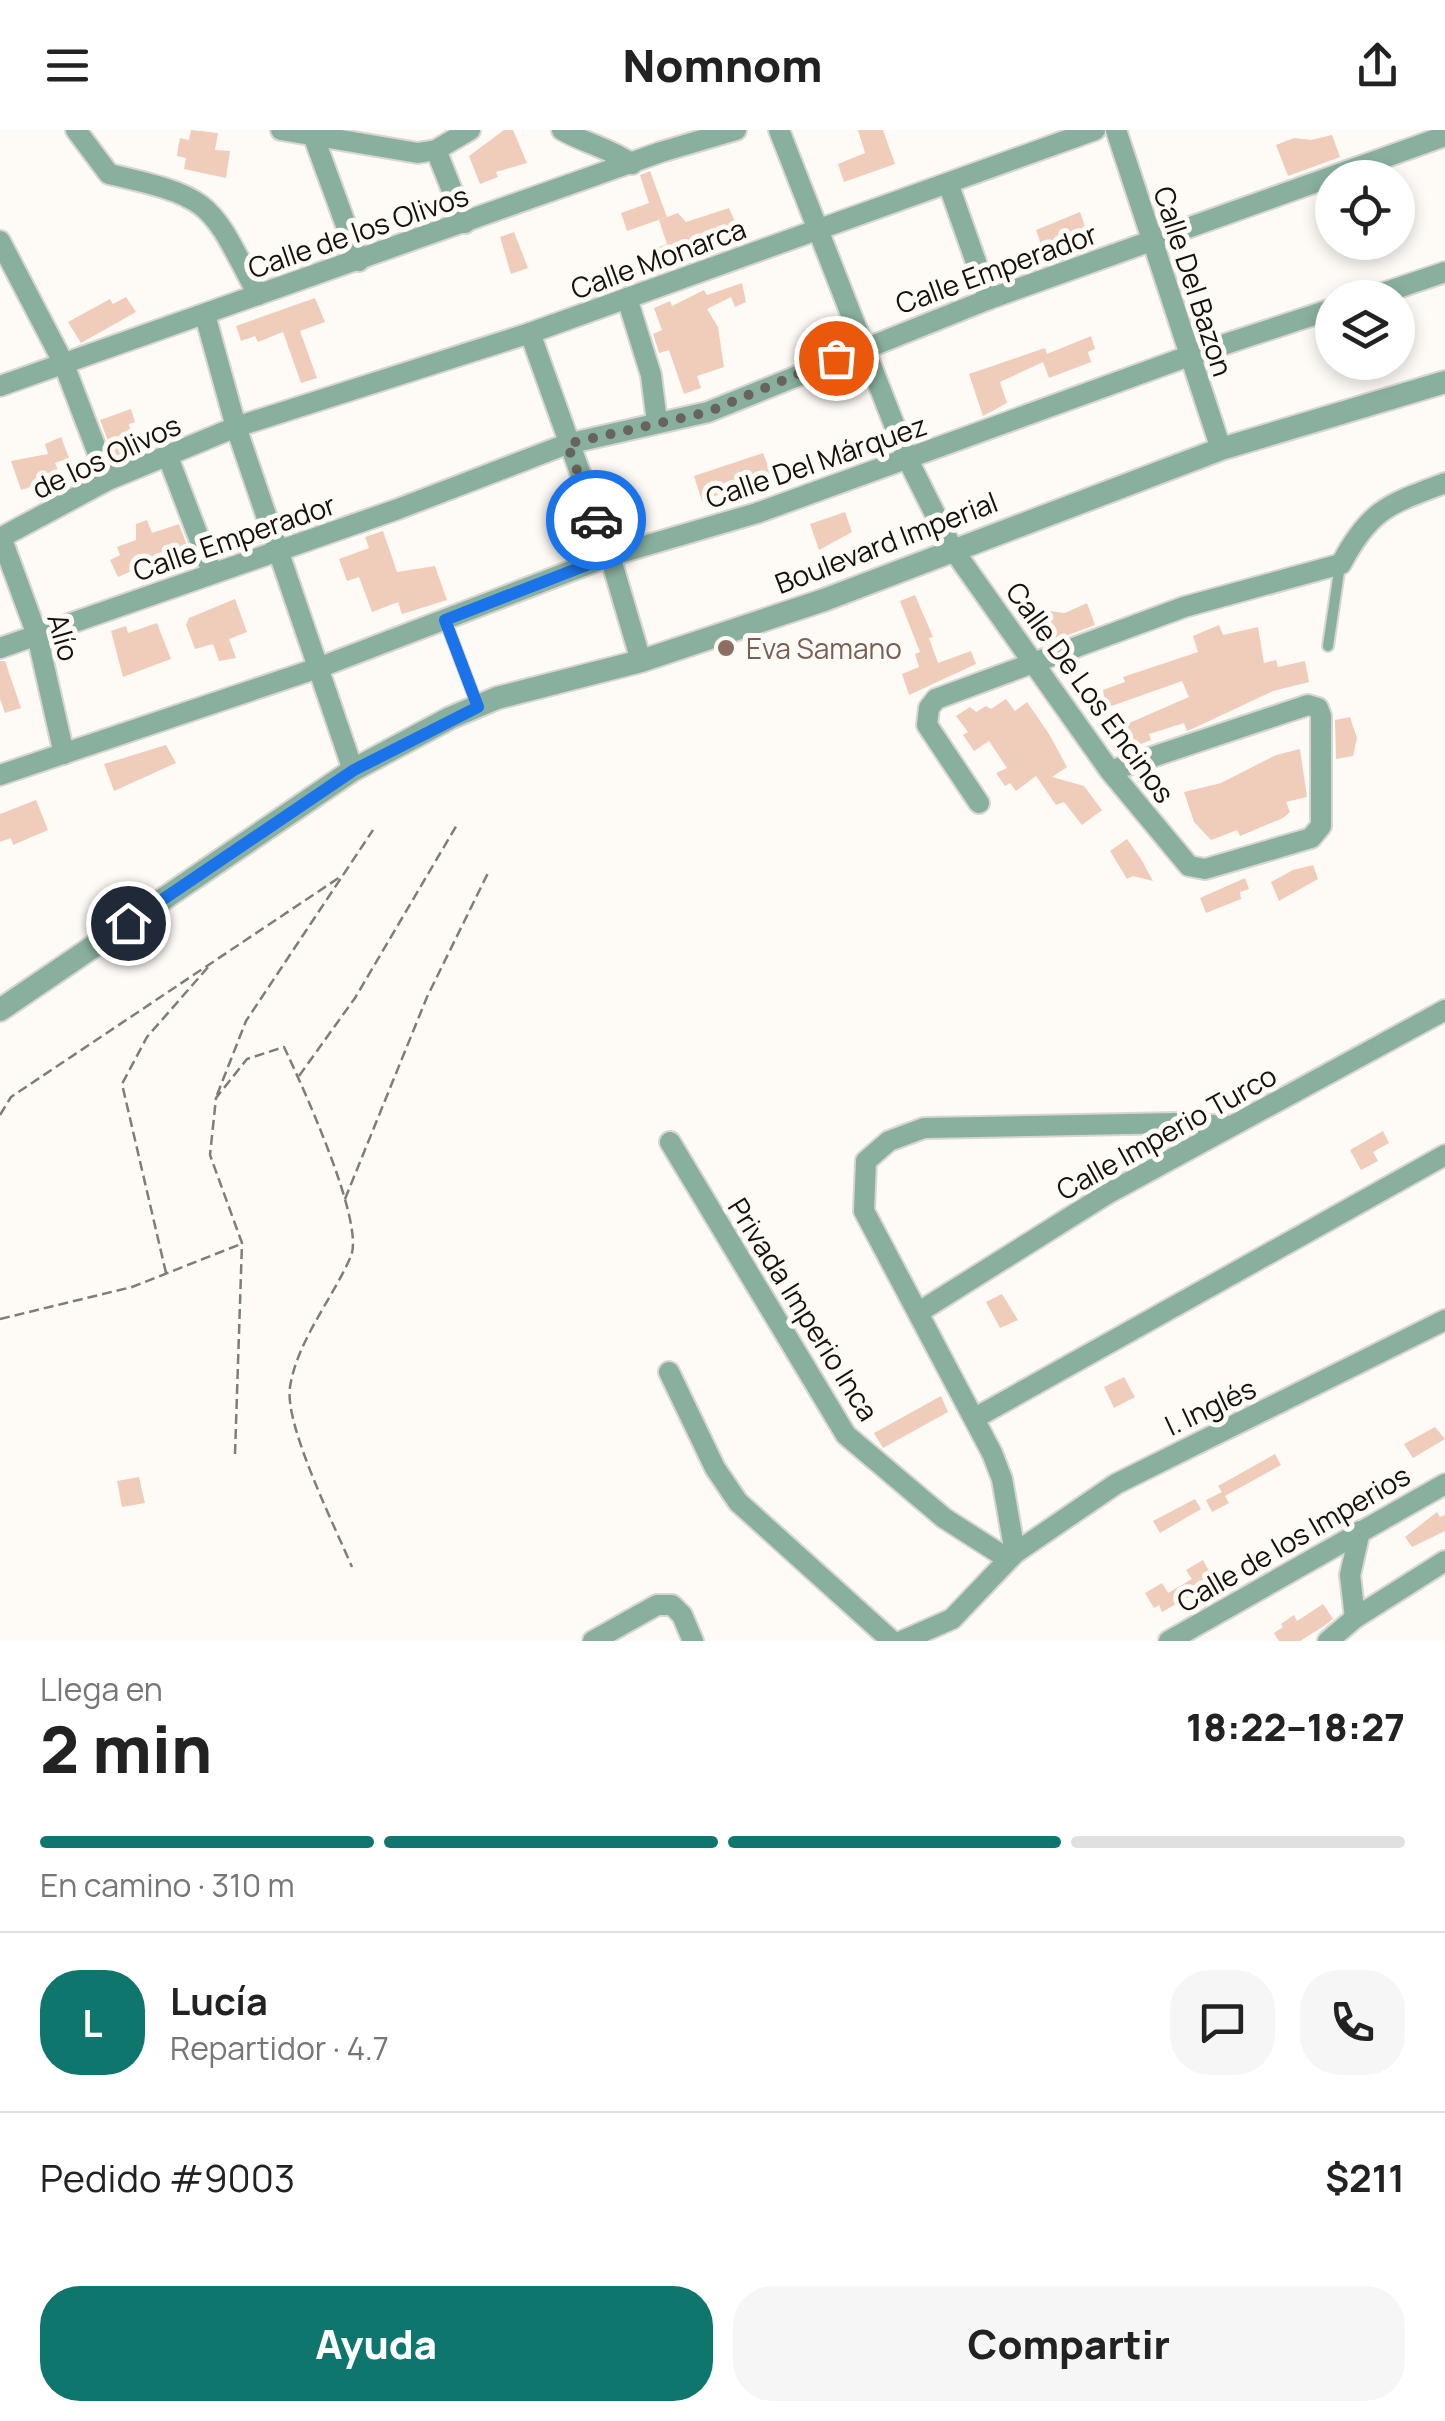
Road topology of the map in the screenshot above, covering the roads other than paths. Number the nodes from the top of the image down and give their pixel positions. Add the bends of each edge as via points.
1 (76, 130) edge
2 (281, 130) edge
3 (470, 130) edge
4 (562, 130) edge
5 (736, 130) edge
6 (780, 130) edge
7 (1095, 130) edge
8 (1116, 130) edge
9 (313, 135) junction
10 (1445, 136) edge
11 (436, 150) junction
12 (632, 164) junction
13 (948, 184) junction
14 (465, 222) junction
15 (821, 229) junction
16 (1151, 240) junction
17 (0, 241) edge
18 (359, 261) junction
19 (1445, 272) edge
20 (1415, 282) edge
21 (258, 295) junction
22 (628, 298) junction
23 (989, 299) junction
24 (1315, 315) edge
25 (205, 316) junction
26 (530, 333) junction
27 (861, 347) junction
28 (1189, 356) junction
29 (63, 362) junction
30 (1445, 382) edge
31 (0, 386) edge
32 (657, 422) junction
33 (236, 427) junction
34 (567, 444) junction
35 (1221, 449) junction
36 (168, 457) junction
37 (908, 460) junction
38 (108, 480) junction
39 (1445, 484) edge
40 (1, 538) edge
41 (952, 548) junction
42 (278, 550) junction
43 (610, 556) junction
44 (1340, 564) junction
45 (212, 572) junction
46 (445, 620) junction
47 (38, 635) junction
48 (1328, 646) dead end
49 (0, 648) edge
50 (640, 661) junction
51 (1034, 663) junction
52 (318, 668) junction
53 (478, 707) junction
54 (64, 754) junction
55 (354, 770) junction
56 (1110, 771) junction
57 (0, 775) edge
58 (979, 803) dead end
59 (0, 1010) edge
60 (1445, 1010) edge
61 (1230, 1126) junction
62 (670, 1142) dead end
63 (1445, 1155) edge
64 (919, 1312) junction
65 (1445, 1320) edge
66 (669, 1372) dead end
67 (974, 1418) junction
68 (1445, 1484) edge
69 (1360, 1531) junction
70 (1011, 1556) junction
71 (1445, 1562) edge
72 (1356, 1618) junction
73 (593, 1641) edge
74 (693, 1641) edge
75 (892, 1641) edge
76 (902, 1641) edge
77 (1168, 1641) edge
78 (1328, 1641) edge

1 - 21 street via 109,174 203,202
2 - 9 street
3 - 11 street
4 - 12 street
5 - 12 street, Calle de los Olivos
6 - 15 street
7 - 13 street, Calle Monarca
8 - 16 street, Calle Del Bazon
9 - 11 street
9 - 18 street
10 - 16 street, Calle Emperador
11 - 14 street
12 - 14 street, Calle de los Olivos
13 - 15 street, Calle Monarca
13 - 23 street
14 - 18 street, Calle de los Olivos
15 - 22 street, Calle Monarca
15 - 27 street
16 - 23 street, Calle Emperador
16 - 28 street, Calle Del Bazon
17 - 29 street
18 - 21 street, Calle de los Olivos
19 - 20 street
21 - 25 street, Calle de los Olivos
22 - 26 street, Calle Monarca
22 - 32 street
23 - 27 street, Calle Emperador
24 - 28 street, Calle Del Márquez
25 - 29 street, Calle de los Olivos
25 - 33 street
26 - 33 street, Calle Monarca
26 - 34 street
27 - 32 street, Calle Emperador via 708,412
27 - 37 street
28 - 35 street, Calle Del Bazon
28 - 37 street, Calle Del Márquez
29 - 31 street, Calle de los Olivos
29 - 38 street
30 - 35 street, Boulevard Imperial
32 - 34 street, Calle Emperador
33 - 36 street, de los Olivos
33 - 42 street
34 - 42 street, Calle Emperador
34 - 43 street
35 - 41 street, Boulevard Imperial
36 - 38 street, de los Olivos
36 - 45 street
37 - 41 street
37 - 43 street, Calle Del Márquez via 757,514
38 - 40 street, de los Olivos
39 - 44 street via 1382,509 1360,528
40 - 47 street, Alío
41 - 50 street, Boulevard Imperial via 824,600
41 - 51 street, Calle De Los Encinos
42 - 45 street, Calle Emperador
42 - 52 street
43 - 46 street, Calle Del Márquez
43 - 50 street
44 - 48 lane
44 - 51 street via 1184,606
45 - 47 street, Calle Emperador
46 - 52 street, Calle Del Márquez
46 - 53 lane
47 - 49 street, Calle Emperador
47 - 54 street, Alío
50 - 53 street, Boulevard Imperial
51 - 56 street, Calle De Los Encinos
51 - 58 street via 948,690 929,708 926,725
52 - 54 street, Calle Del Márquez
52 - 55 street
53 - 55 street, Boulevard Imperial
54 - 57 street, Calle Del Márquez
55 - 59 street, Boulevard Imperial
56 - 56 street, Calle De Los Encinos via 1308,704 1321,716 1318,833 1205,868 1189,866
60 - 61 street, Calle Imperio Turco
61 - 64 street, Calle Imperio Turco via 1106,1194
61 - 64 street via 924,1128 889,1142 866,1161 864,1211
62 - 70 street, Privada Imperio Inca via 846,1435 944,1518
63 - 67 street
64 - 67 street
65 - 70 street, I. Inglés via 1161,1460
66 - 75 street via 738,1502
67 - 70 street via 1002,1479
68 - 69 street, Calle de los Imperios
69 - 72 street via 1350,1575
69 - 77 street, Calle de los Imperios
70 - 76 street, I. Inglés via 952,1619
71 - 72 street
72 - 78 street
73 - 74 street via 657,1605 672,1605

